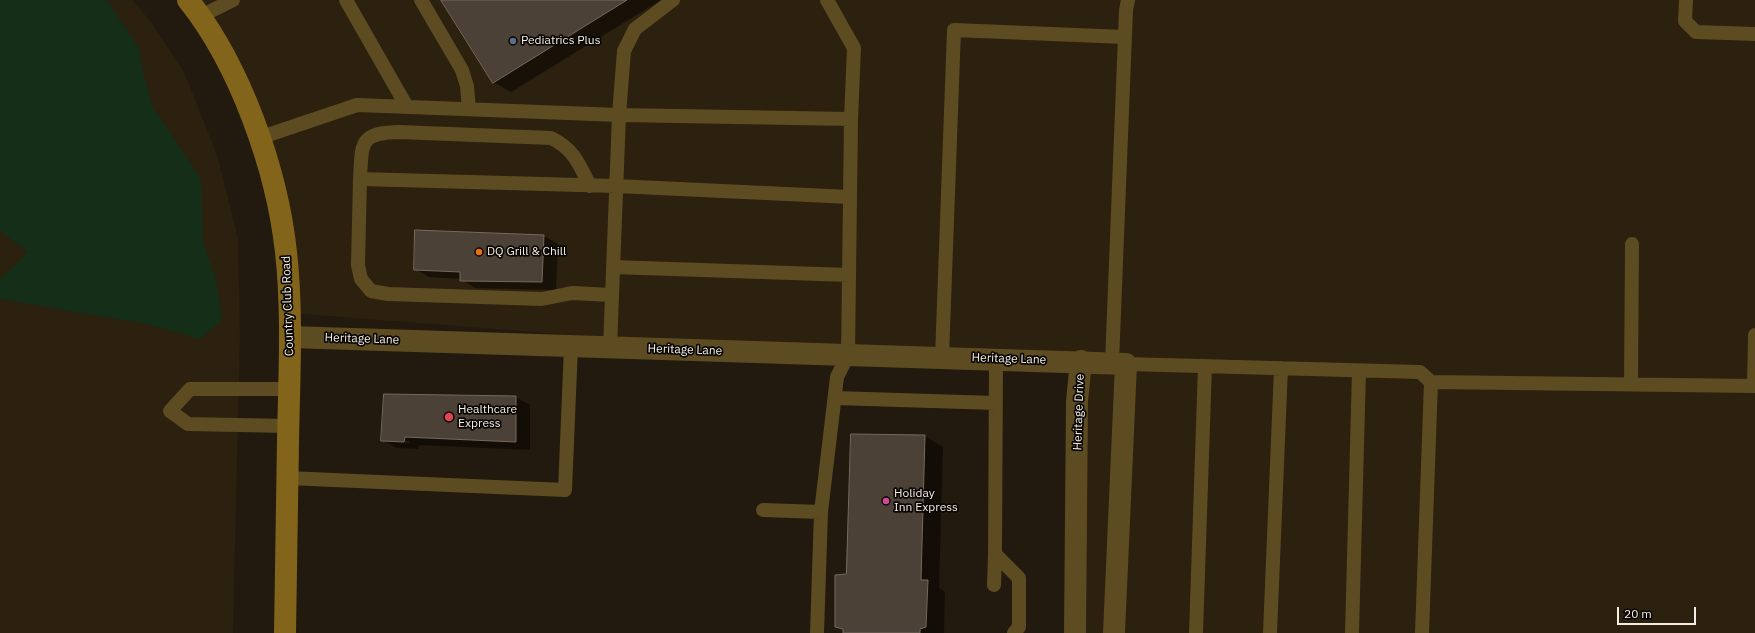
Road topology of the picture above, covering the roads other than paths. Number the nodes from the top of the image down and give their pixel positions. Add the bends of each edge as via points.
1 (233, 0) edge
2 (346, 0) edge
3 (421, 0) edge
4 (673, 0) edge
5 (827, 0) edge
6 (1128, 0) edge
7 (1686, 0) edge
8 (194, 8) edge
9 (1755, 34) edge
10 (1125, 37) junction
11 (407, 107) junction
12 (469, 109) junction
13 (619, 115) junction
14 (851, 119) junction
15 (259, 138) junction
16 (360, 179) junction
17 (590, 186) junction
18 (616, 186) junction
19 (850, 197) junction
20 (1632, 244) dead end
21 (613, 267) junction
22 (849, 275) junction
23 (612, 295) junction
24 (1755, 335) edge
25 (290, 337) junction
26 (571, 347) junction
27 (610, 348) junction
28 (848, 354) junction
29 (942, 357) junction
30 (996, 359) junction
31 (1081, 361) junction
32 (1119, 363) junction
33 (1205, 366) junction
34 (1280, 368) junction
35 (1359, 371) junction
36 (1431, 382) junction
37 (1630, 384) junction
38 (1754, 386) edge
39 (289, 389) junction
40 (835, 398) junction
41 (996, 403) junction
42 (288, 426) junction
43 (287, 478) junction
44 (763, 510) dead end
45 (821, 512) junction
46 (995, 554) junction
47 (994, 586) dead end
48 (285, 633) edge
49 (817, 633) edge
50 (1014, 633) edge
51 (1075, 633) edge
52 (1114, 633) edge
53 (1196, 633) edge
54 (1270, 633) edge
55 (1352, 633) edge
56 (1422, 633) edge

1 - 8 lane
2 - 11 lane
3 - 12 lane via 462,70 468,86
4 - 13 lane via 635,29 624,51
5 - 14 lane via 854,48
6 - 10 lane
7 - 9 lane via 1685,21 1696,32
8 - 15 street, Country Club Road via 210,30 240,87
10 - 29 lane via 954,30
10 - 32 lane
11 - 12 lane
11 - 15 lane via 357,105
12 - 13 lane
13 - 14 lane
13 - 18 lane
14 - 19 lane
15 - 25 street, Country Club Road via 274,188 286,251
16 - 17 lane
16 - 17 lane via 363,146 369,138 380,133 399,132 551,138 564,144 574,155
16 - 23 lane via 358,265 361,279 371,291 388,294 542,299 572,293
17 - 18 lane
18 - 19 lane
18 - 21 lane
19 - 22 lane
20 - 37 lane
21 - 22 lane
21 - 23 lane
22 - 28 lane
23 - 27 lane
24 - 38 lane
25 - 26 street, Heritage Lane
25 - 39 street, Country Club Road
26 - 27 street, Heritage Lane
26 - 43 lane via 565,490
27 - 28 street, Heritage Lane
28 - 29 street, Heritage Lane
28 - 40 lane via 837,377
29 - 30 street, Heritage Lane
30 - 31 street, Heritage Lane
30 - 41 lane
31 - 32 street, Heritage Drive
31 - 51 street, Heritage Drive via 1077,401
32 - 33 lane
32 - 52 street
33 - 34 lane
33 - 53 lane
34 - 35 lane
34 - 54 lane
35 - 36 lane via 1420,372
35 - 55 lane
36 - 37 lane
36 - 56 lane
37 - 38 lane
39 - 42 street, Country Club Road
39 - 42 lane via 190,389 170,411 188,424
40 - 41 lane
40 - 45 lane
41 - 46 lane
42 - 43 street, Country Club Road
43 - 48 street, Country Club Road
44 - 45 lane
45 - 49 lane
46 - 47 lane
46 - 50 lane via 1019,578 1019,627

